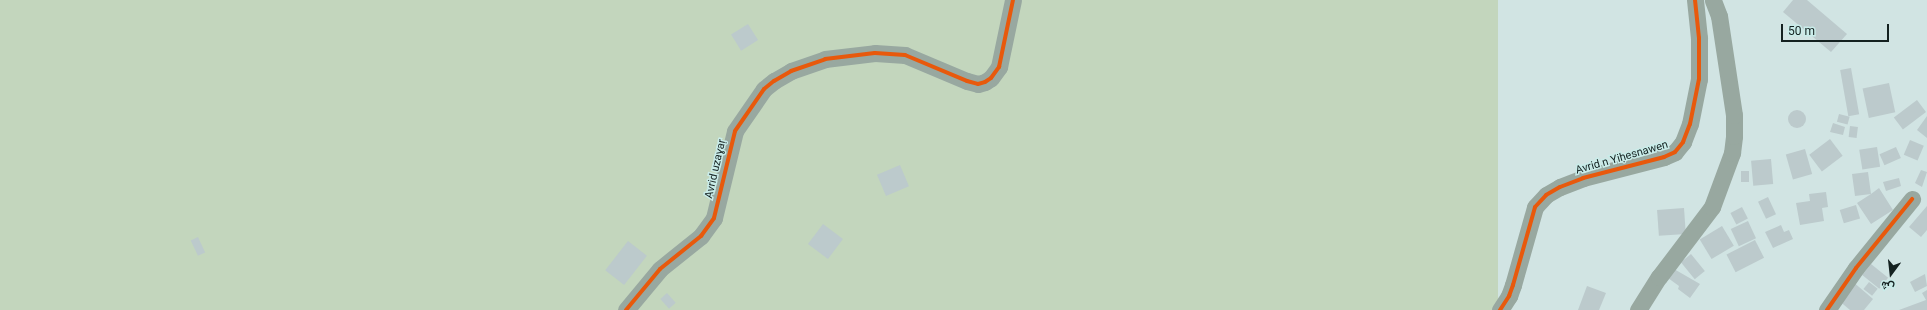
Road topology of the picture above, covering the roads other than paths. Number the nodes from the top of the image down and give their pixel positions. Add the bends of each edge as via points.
1 (1013, 0) edge
2 (1695, 0) edge
3 (1713, 0) edge
4 (1912, 199) dead end
5 (626, 310) edge
6 (1500, 310) edge
7 (1638, 310) edge
8 (1827, 310) edge

1 - 5 street, Avrid uzaɣaṛ via 999,67 985,82 978,84 905,55 875,53 825,59 791,71 764,89 735,131 714,218 701,236 660,269
2 - 6 street, Avrid n Yiḥesnawen via 1699,38 1699,80 1690,124 1683,142 1675,152 1664,157 1583,178 1546,195 1535,207 1514,285
3 - 7 street via 1719,16 1734,115 1732,153 1712,207 1659,277
4 - 8 street via 1856,268

